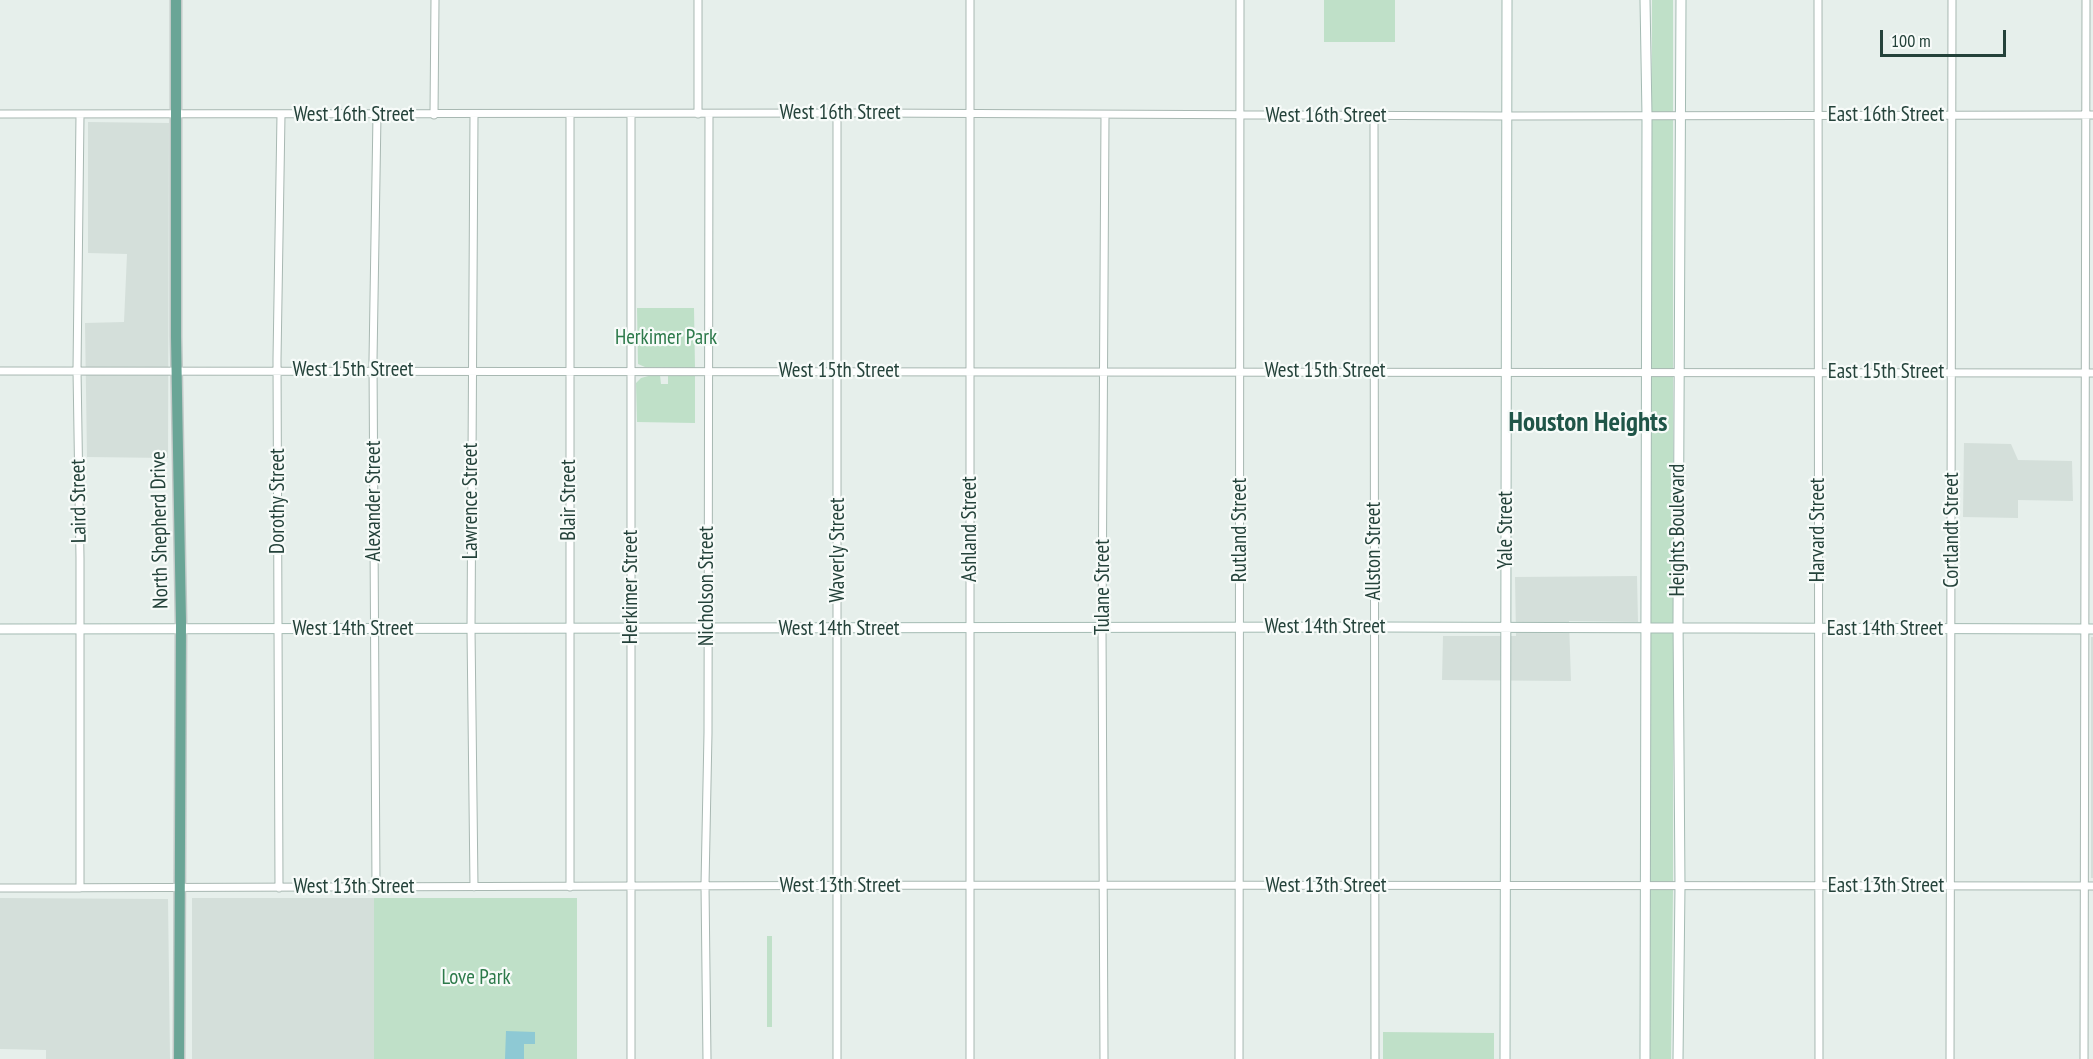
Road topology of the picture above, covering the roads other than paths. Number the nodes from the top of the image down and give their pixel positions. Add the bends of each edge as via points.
1 (176, 0) edge
2 (435, 0) edge
3 (698, 0) edge
4 (970, 0) edge
5 (1240, 0) edge
6 (1507, 0) edge
7 (1645, 0) edge
8 (1681, 0) edge
9 (1818, 0) edge
10 (1952, 0) edge
11 (2086, 0) edge
12 (970, 113) junction
13 (0, 114) edge
14 (570, 114) junction
15 (632, 114) junction
16 (698, 114) junction
17 (709, 114) junction
18 (837, 114) junction
19 (81, 115) junction
20 (281, 115) junction
21 (377, 115) junction
22 (434, 115) junction
23 (474, 115) junction
24 (1105, 115) junction
25 (1240, 115) junction
26 (1818, 115) junction
27 (1952, 115) junction
28 (2089, 115) edge
29 (176, 116) junction
30 (1374, 116) junction
31 (1507, 116) junction
32 (1647, 116) junction
33 (1680, 116) junction
34 (0, 370) edge
35 (77, 370) junction
36 (278, 370) junction
37 (374, 370) junction
38 (176, 371) junction
39 (471, 371) junction
40 (569, 371) junction
41 (631, 371) junction
42 (708, 371) junction
43 (838, 371) junction
44 (1105, 371) junction
45 (1240, 371) junction
46 (1374, 371) junction
47 (969, 372) junction
48 (1646, 372) junction
49 (1678, 372) junction
50 (1819, 372) junction
51 (1953, 372) junction
52 (1507, 373) junction
53 (2084, 373) junction
54 (2093, 373) edge
55 (1240, 627) junction
56 (1374, 627) junction
57 (1505, 627) junction
58 (970, 628) junction
59 (1102, 628) junction
60 (1646, 628) junction
61 (0, 629) edge
62 (80, 629) junction
63 (180, 629) junction
64 (279, 629) junction
65 (373, 629) junction
66 (471, 629) junction
67 (631, 629) junction
68 (707, 629) junction
69 (838, 629) junction
70 (1678, 629) junction
71 (1818, 629) junction
72 (1952, 629) junction
73 (2088, 629) edge
74 (570, 630) junction
75 (705, 885) junction
76 (969, 885) junction
77 (1103, 885) junction
78 (570, 886) junction
79 (630, 886) junction
80 (838, 886) junction
81 (1239, 886) junction
82 (1374, 886) junction
83 (1504, 886) junction
84 (1644, 886) junction
85 (1680, 886) junction
86 (1818, 886) junction
87 (1950, 886) junction
88 (2084, 886) junction
89 (2093, 886) edge
90 (376, 887) junction
91 (474, 887) junction
92 (0, 888) edge
93 (80, 888) junction
94 (180, 888) junction
95 (279, 888) junction
96 (179, 1059) edge
97 (631, 1059) edge
98 (707, 1059) edge
99 (837, 1059) edge
100 (970, 1059) edge
101 (1104, 1059) edge
102 (1239, 1059) edge
103 (1375, 1059) edge
104 (1504, 1059) edge
105 (1645, 1059) edge
106 (1677, 1059) edge
107 (1819, 1059) edge
108 (1950, 1059) edge
109 (2084, 1059) edge

1 - 29 main road, North Shepherd Drive
2 - 22 street
3 - 16 street
4 - 12 street, Ashland Street
5 - 25 street, Rutland Street
6 - 31 main road, Yale Street
7 - 32 main road, Heights Boulevard
8 - 33 main road, Heights Boulevard
9 - 26 street, Harvard Street
10 - 27 street, Cortlandt Street
11 - 28 street
12 - 18 street, West 16th Street
12 - 24 street, West 16th Street
12 - 47 street, Ashland Street
13 - 19 street, West 16th Street
14 - 15 street, West 16th Street
14 - 23 street, West 16th Street
14 - 40 street, Blair Street
15 - 16 street, West 16th Street
15 - 41 street, Herkimer Street
16 - 17 street, West 16th Street
17 - 18 street, West 16th Street
17 - 42 street, Nicholson Street
18 - 43 street, Waverly Street
19 - 29 street, West 16th Street
19 - 35 street, Laird Street
20 - 21 street, West 16th Street
20 - 29 street, West 16th Street
20 - 36 street, Dorothy Street
21 - 22 street, West 16th Street
21 - 37 street, Alexander Street
22 - 23 street, West 16th Street
23 - 39 street, Lawrence Street
24 - 25 street, West 16th Street
24 - 44 street, Tulane Street
25 - 30 street, West 16th Street
25 - 45 street, Rutland Street
26 - 27 street, East 16th Street
26 - 33 street, East 16th Street
26 - 50 street, Harvard Street
27 - 28 street, East 16th Street
27 - 51 street, Cortlandt Street
28 - 53 street
29 - 38 main road, North Shepherd Drive
30 - 31 street, West 16th Street
30 - 46 street, Allston Street
31 - 32 street, West 16th Street
31 - 52 main road, Yale Street
32 - 33 street, West 16th Street
32 - 48 main road, Heights Boulevard
33 - 49 main road, Heights Boulevard
34 - 35 street, West 15th Street
35 - 38 street, West 15th Street
35 - 62 street, Laird Street
36 - 37 street, West 15th Street
36 - 38 street, West 15th Street
36 - 64 street, Dorothy Street
37 - 39 street, West 15th Street
37 - 65 street, Alexander Street
38 - 63 main road, North Shepherd Drive
39 - 40 street, West 15th Street
39 - 66 street, Lawrence Street
40 - 41 street, West 15th Street
40 - 74 street, Blair Street
41 - 42 street, West 15th Street
41 - 67 street, Herkimer Street
42 - 43 street, West 15th Street
42 - 68 street, Nicholson Street
43 - 47 street, West 15th Street
43 - 69 street, Waverly Street
44 - 45 street, West 15th Street
44 - 47 street, West 15th Street
44 - 59 street, Tulane Street
45 - 46 street, West 15th Street
45 - 55 street, Rutland Street
46 - 52 street, West 15th Street
46 - 56 street, Allston Street
47 - 58 street, Ashland Street
48 - 49 street, West 15th Street
48 - 52 street, West 15th Street
48 - 60 main road, Heights Boulevard
49 - 50 street, East 15th Street
49 - 70 main road, Heights Boulevard
50 - 51 street, East 15th Street
50 - 71 street, Harvard Street
51 - 53 street, East 15th Street
51 - 72 street, Cortlandt Street
52 - 57 main road, Yale Street
53 - 54 street, East 15th Street
53 - 73 street
55 - 56 main road, West 14th Street
55 - 59 main road, West 14th Street
55 - 81 street, Rutland Street
56 - 57 main road, West 14th Street
56 - 82 street, Allston Street
57 - 60 main road, West 14th Street
57 - 83 main road, Yale Street
58 - 59 main road, West 14th Street
58 - 69 main road, West 14th Street
58 - 76 street, Ashland Street
59 - 77 street, Tulane Street
60 - 70 main road, West 14th Street
60 - 84 main road, Heights Boulevard
61 - 62 main road, West 14th Street
62 - 63 main road, West 14th Street
62 - 93 street, Laird Street
63 - 64 main road, West 14th Street
63 - 94 main road, North Shepherd Drive
64 - 65 main road, West 14th Street
64 - 95 street, Dorothy Street
65 - 66 main road, West 14th Street
65 - 90 street, Alexander Street
66 - 74 main road, West 14th Street
66 - 91 street, Lawrence Street
67 - 68 main road, West 14th Street
67 - 74 main road, West 14th Street
67 - 79 street, Herkimer Street
68 - 69 main road, West 14th Street
68 - 75 street, Nicholson Street
69 - 80 street, Waverly Street
70 - 71 main road, East 14th Street
70 - 85 main road, Heights Boulevard
71 - 72 main road, East 14th Street
71 - 86 street, Harvard Street
72 - 73 main road, East 14th Street
72 - 87 street, Cortlandt Street
73 - 88 street
74 - 78 street, Blair Street
75 - 79 street, West 13th Street
75 - 80 street, West 13th Street
75 - 98 street, Nicholson Street
76 - 77 street, West 13th Street
76 - 80 street, West 13th Street
76 - 100 street, Ashland Street
77 - 81 street, West 13th Street
77 - 101 street, Tulane Street
78 - 79 street, West 13th Street
78 - 91 street, West 13th Street
79 - 97 street, Herkimer Street
80 - 99 street, Waverly Street
81 - 82 street, West 13th Street
81 - 102 street, Rutland Street
82 - 83 street, West 13th Street
82 - 103 street, Allston Street
83 - 84 street, West 13th Street
83 - 104 main road, Yale Street
84 - 85 street, West 13th Street
84 - 105 main road, Heights Boulevard
85 - 86 street, East 13th Street
85 - 106 main road, Heights Boulevard
86 - 87 street, East 13th Street
86 - 107 street, Harvard Street
87 - 88 street, East 13th Street
87 - 108 street, Cortlandt Street
88 - 89 street, East 13th Street
88 - 109 street
90 - 91 street, West 13th Street
90 - 95 street, West 13th Street
92 - 93 street, West 13th Street
93 - 94 street, West 13th Street
94 - 95 street, West 13th Street
94 - 96 main road, North Shepherd Drive

